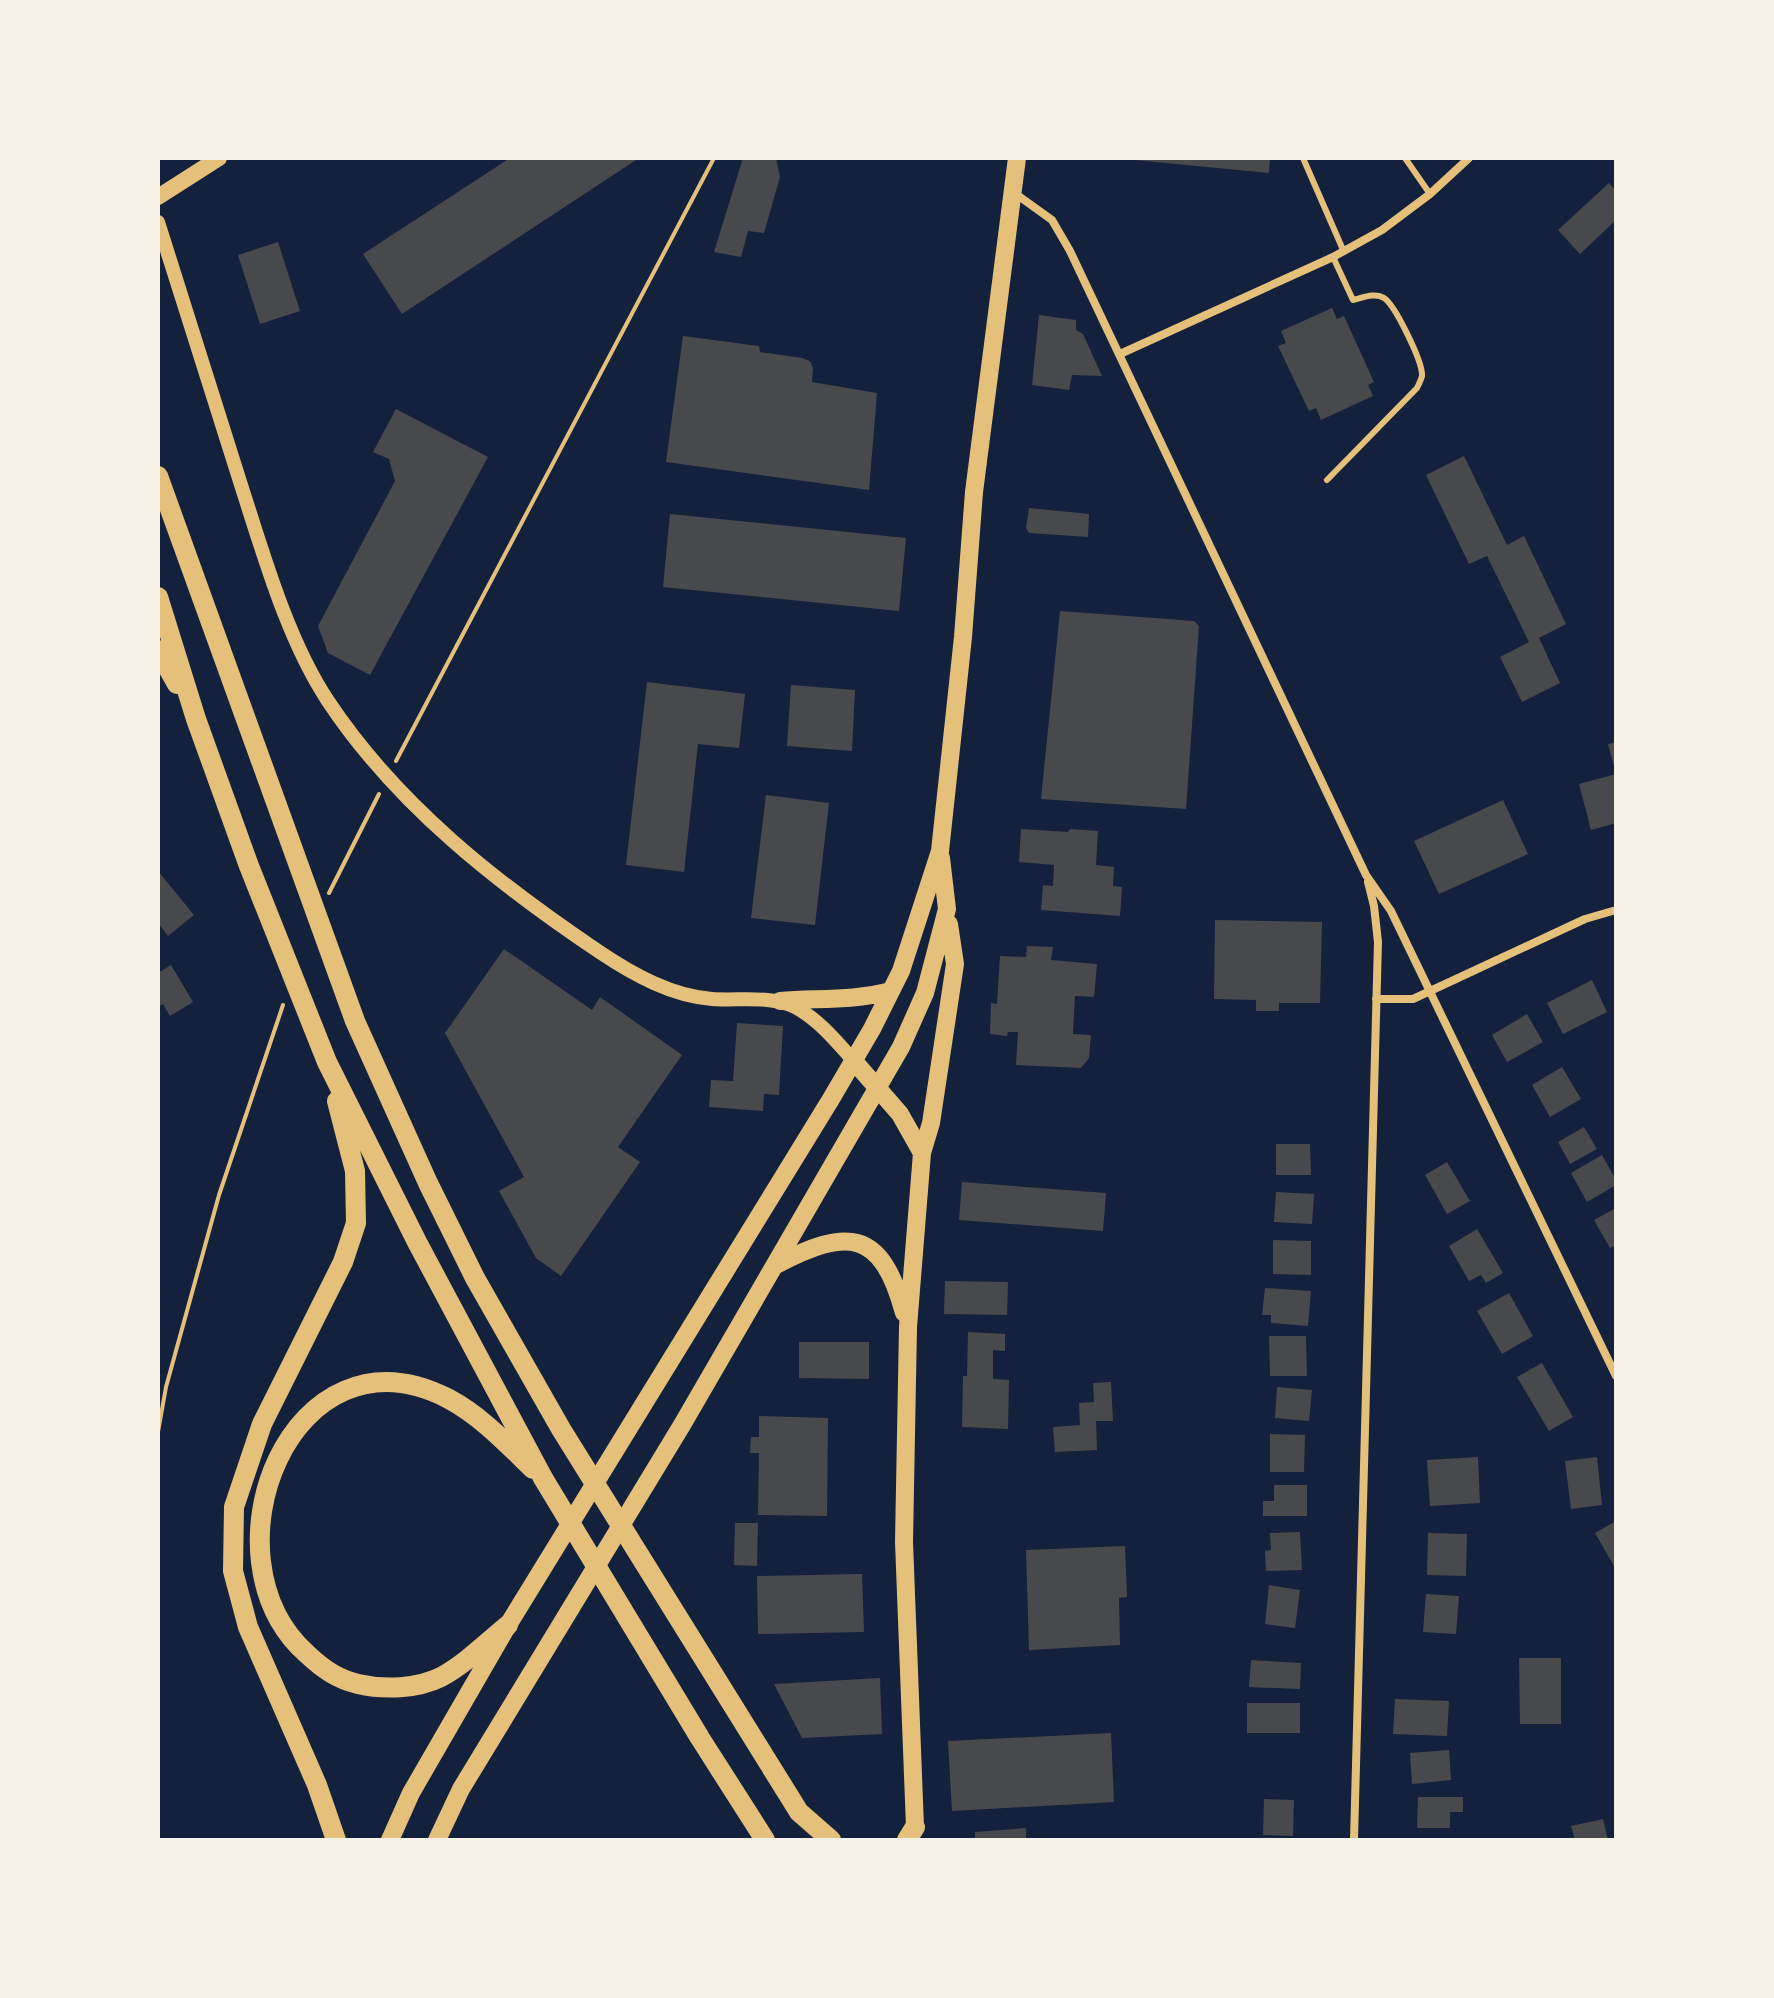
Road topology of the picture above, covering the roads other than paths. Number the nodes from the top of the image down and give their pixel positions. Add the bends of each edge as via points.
1 (219, 158) edge
2 (1017, 158) edge
3 (1303, 158) edge
4 (1405, 158) edge
5 (1469, 158) edge
6 (1013, 192) junction
7 (1430, 194) junction
8 (158, 197) edge
9 (158, 222) edge
10 (1344, 252) junction
11 (1333, 257) junction
12 (1120, 354) junction
13 (158, 476) edge
14 (1327, 480) dead end
15 (158, 597) edge
16 (158, 650) edge
17 (196, 719) junction
18 (940, 851) junction
19 (1366, 875) junction
20 (947, 909) junction
21 (1616, 910) edge
22 (891, 991) junction
23 (1429, 993) junction
24 (1376, 999) junction
25 (780, 1001) junction
26 (853, 1060) junction
27 (327, 1062) junction
28 (878, 1087) junction
29 (922, 1153) junction
30 (776, 1265) junction
31 (908, 1327) junction
32 (1616, 1376) edge
33 (543, 1478) junction
34 (508, 1625) junction
35 (911, 1834) edge
36 (336, 1840) edge
37 (390, 1840) edge
38 (437, 1840) edge
39 (765, 1840) edge
40 (831, 1840) edge
41 (1354, 1840) edge

1 - 8 main road
2 - 6 main road
3 - 10 lane
4 - 7 lane
5 - 7 street
6 - 12 street via 1052,220
6 - 18 main road via 975,477
7 - 10 street
9 - 25 street via 270,575 326,698 375,765 462,849 602,953 658,986 708,999
10 - 11 street
11 - 12 street
11 - 14 lane via 1353,300 1376,295 1393,308 1422,375 1417,388
12 - 19 street
13 - 40 highway via 355,1021 475,1278 561,1429 799,1812
15 - 17 highway
16 - 17 highway
17 - 27 highway
18 - 20 main road
18 - 22 main road
19 - 23 street via 1391,911
19 - 24 street via 1378,942
20 - 28 main road via 925,993
20 - 29 main road via 955,964
21 - 23 street via 1585,919
22 - 25 main road via 851,1000
22 - 26 main road
23 - 24 street via 1413,999
23 - 32 street
24 - 41 street
25 - 26 street via 816,1021
26 - 28 main road
26 - 34 main road
27 - 33 highway
27 - 36 highway via 355,1171 356,1223 343,1262 262,1424 234,1507 233,1571 248,1627
28 - 29 main road
28 - 30 main road
29 - 31 main road
30 - 31 main road via 831,1241 863,1246 890,1271
30 - 38 main road via 461,1789
31 - 35 main road via 904,1542
33 - 34 highway via 477,1417 449,1399 392,1382 362,1385 302,1420 271,1474 260,1554 265,1589 300,1648 341,1680 395,1688 439,1678
33 - 39 highway
34 - 37 main road via 411,1793

